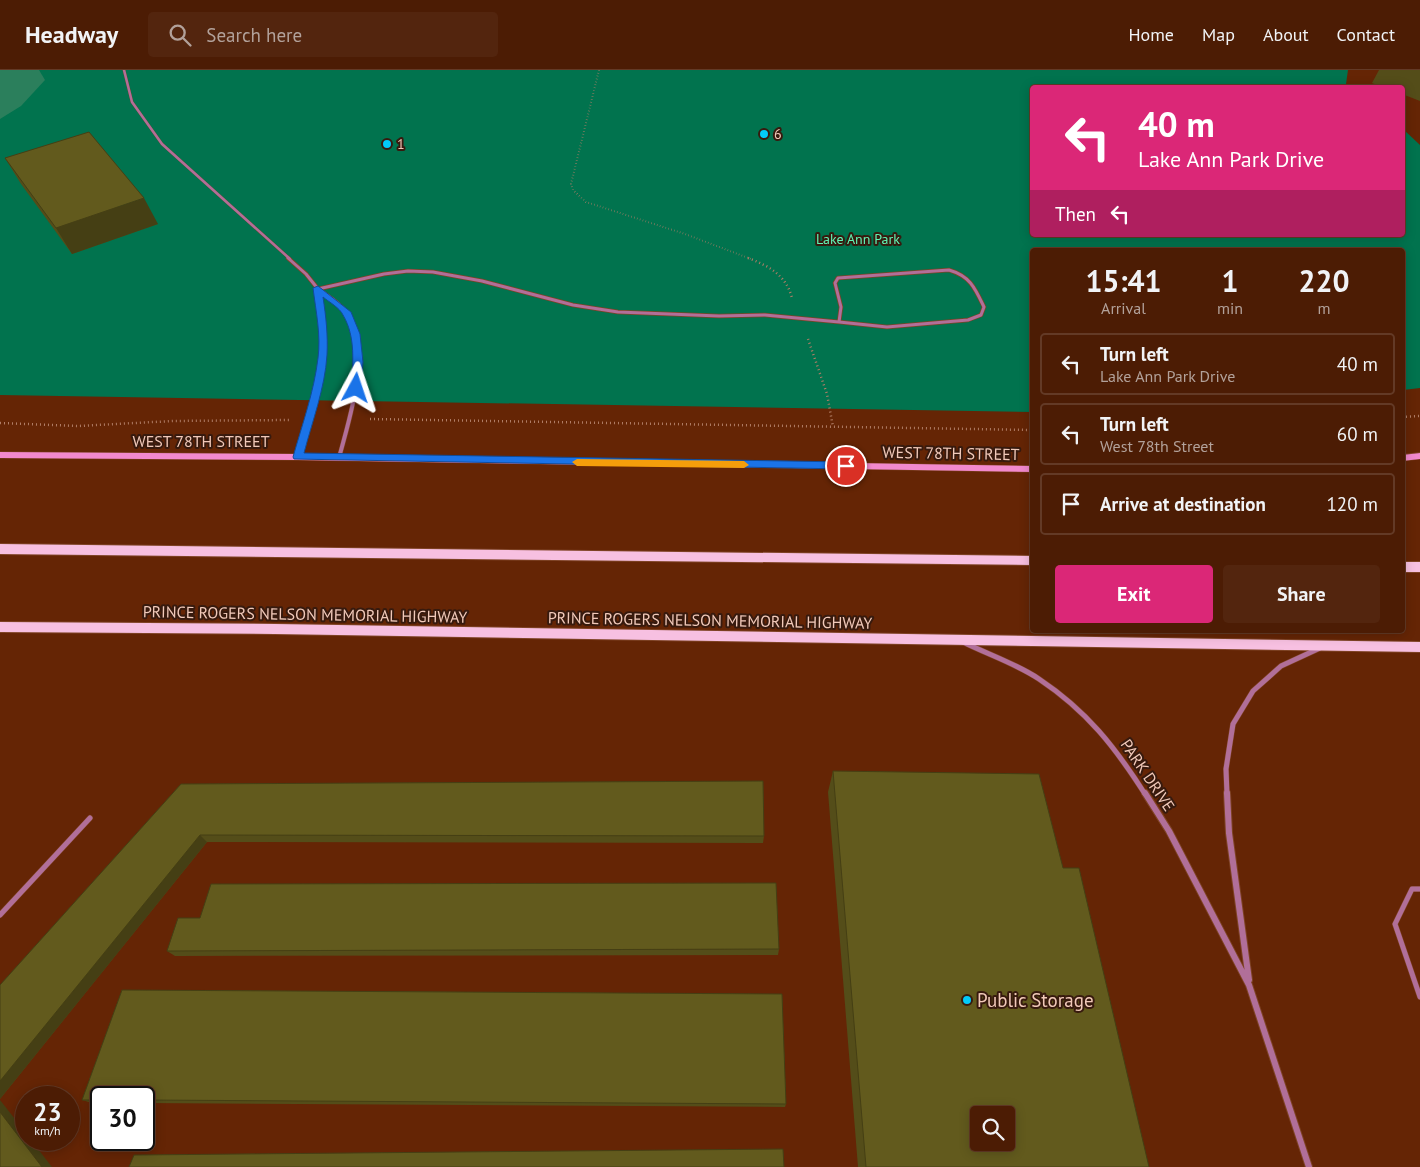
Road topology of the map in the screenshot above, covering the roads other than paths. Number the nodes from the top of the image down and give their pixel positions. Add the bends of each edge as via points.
1 (124, 70) edge
2 (318, 288) junction
3 (839, 323) junction
4 (0, 455) edge
5 (1420, 456) edge
6 (298, 457) junction
7 (339, 458) junction
8 (1405, 458) edge
9 (1030, 469) edge
10 (0, 549) edge
11 (1030, 561) edge
12 (1405, 566) edge
13 (1420, 567) edge
14 (0, 627) edge
15 (960, 641) junction
16 (1327, 645) junction
17 (1420, 647) edge
18 (90, 818) dead end
19 (1420, 889) edge
20 (0, 915) edge
21 (1250, 986) junction
22 (1420, 997) edge
23 (1309, 1167) edge

1 - 2 lane via 132,102 162,144
2 - 3 lane via 384,274 432,272 482,281 573,305 618,312 765,315
2 - 6 street via 324,333 323,358
2 - 7 street via 347,312 355,334 356,388
3 - 3 lane via 887,327 968,320 981,316 984,307 971,279 949,270 838,278 834,283 841,307
4 - 6 street, WEST 78TH STREET
5 - 8 street
6 - 7 street, WEST 78TH STREET
7 - 9 street, WEST 78TH STREET
10 - 11 main road
12 - 13 main road
14 - 15 main road, PRINCE ROGERS NELSON MEMORIAL HIGHWAY
15 - 16 main road, PRINCE ROGERS NELSON MEMORIAL HIGHWAY
15 - 21 street, PARK DRIVE via 1038,678 1080,710 1119,753 1169,831
16 - 17 main road, PRINCE ROGERS NELSON MEMORIAL HIGHWAY
16 - 21 street, PARK DRIVE via 1281,666 1253,691 1234,724 1226,769 1229,833
18 - 20 lane
19 - 22 lane via 1412,889 1395,924
21 - 23 street, PARK DRIVE

